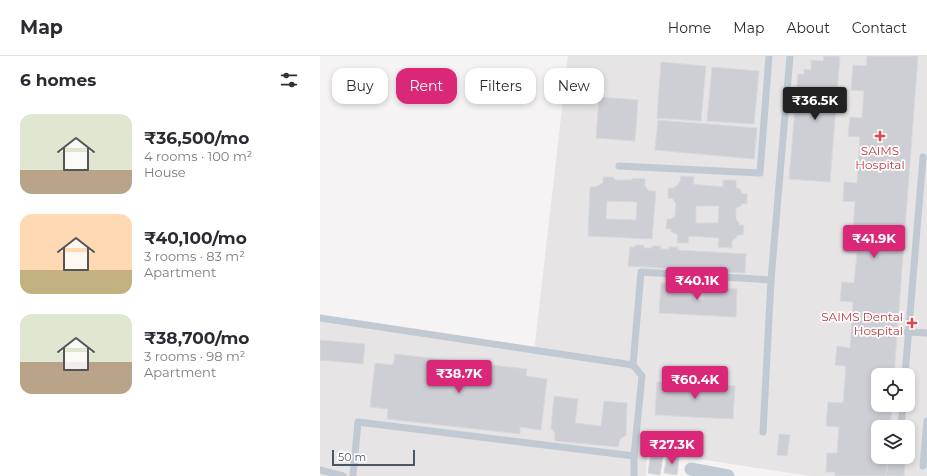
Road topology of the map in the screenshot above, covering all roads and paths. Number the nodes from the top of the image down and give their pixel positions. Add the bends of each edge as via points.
1 (769, 56) edge
2 (790, 56) edge
3 (923, 157) dead end
4 (619, 166) dead end
5 (771, 280) junction
6 (320, 318) edge
7 (907, 332) junction
8 (927, 333) edge
9 (633, 365) junction
10 (904, 368) edge
11 (927, 421) edge
12 (763, 432) dead end
13 (634, 456) junction
14 (923, 466) dead end
15 (690, 469) dead end
16 (320, 470) edge
17 (343, 476) edge
18 (353, 476) edge
19 (634, 476) edge
20 (728, 476) edge

1 - 4 lane via 760,172
2 - 5 lane
3 - 7 lane
5 - 9 lane via 641,272
5 - 12 lane
6 - 9 lane
7 - 8 lane
7 - 10 lane
9 - 13 lane via 642,376
11 - 14 lane
13 - 18 lane via 358,422
13 - 19 lane
15 - 20 street
16 - 17 lane

